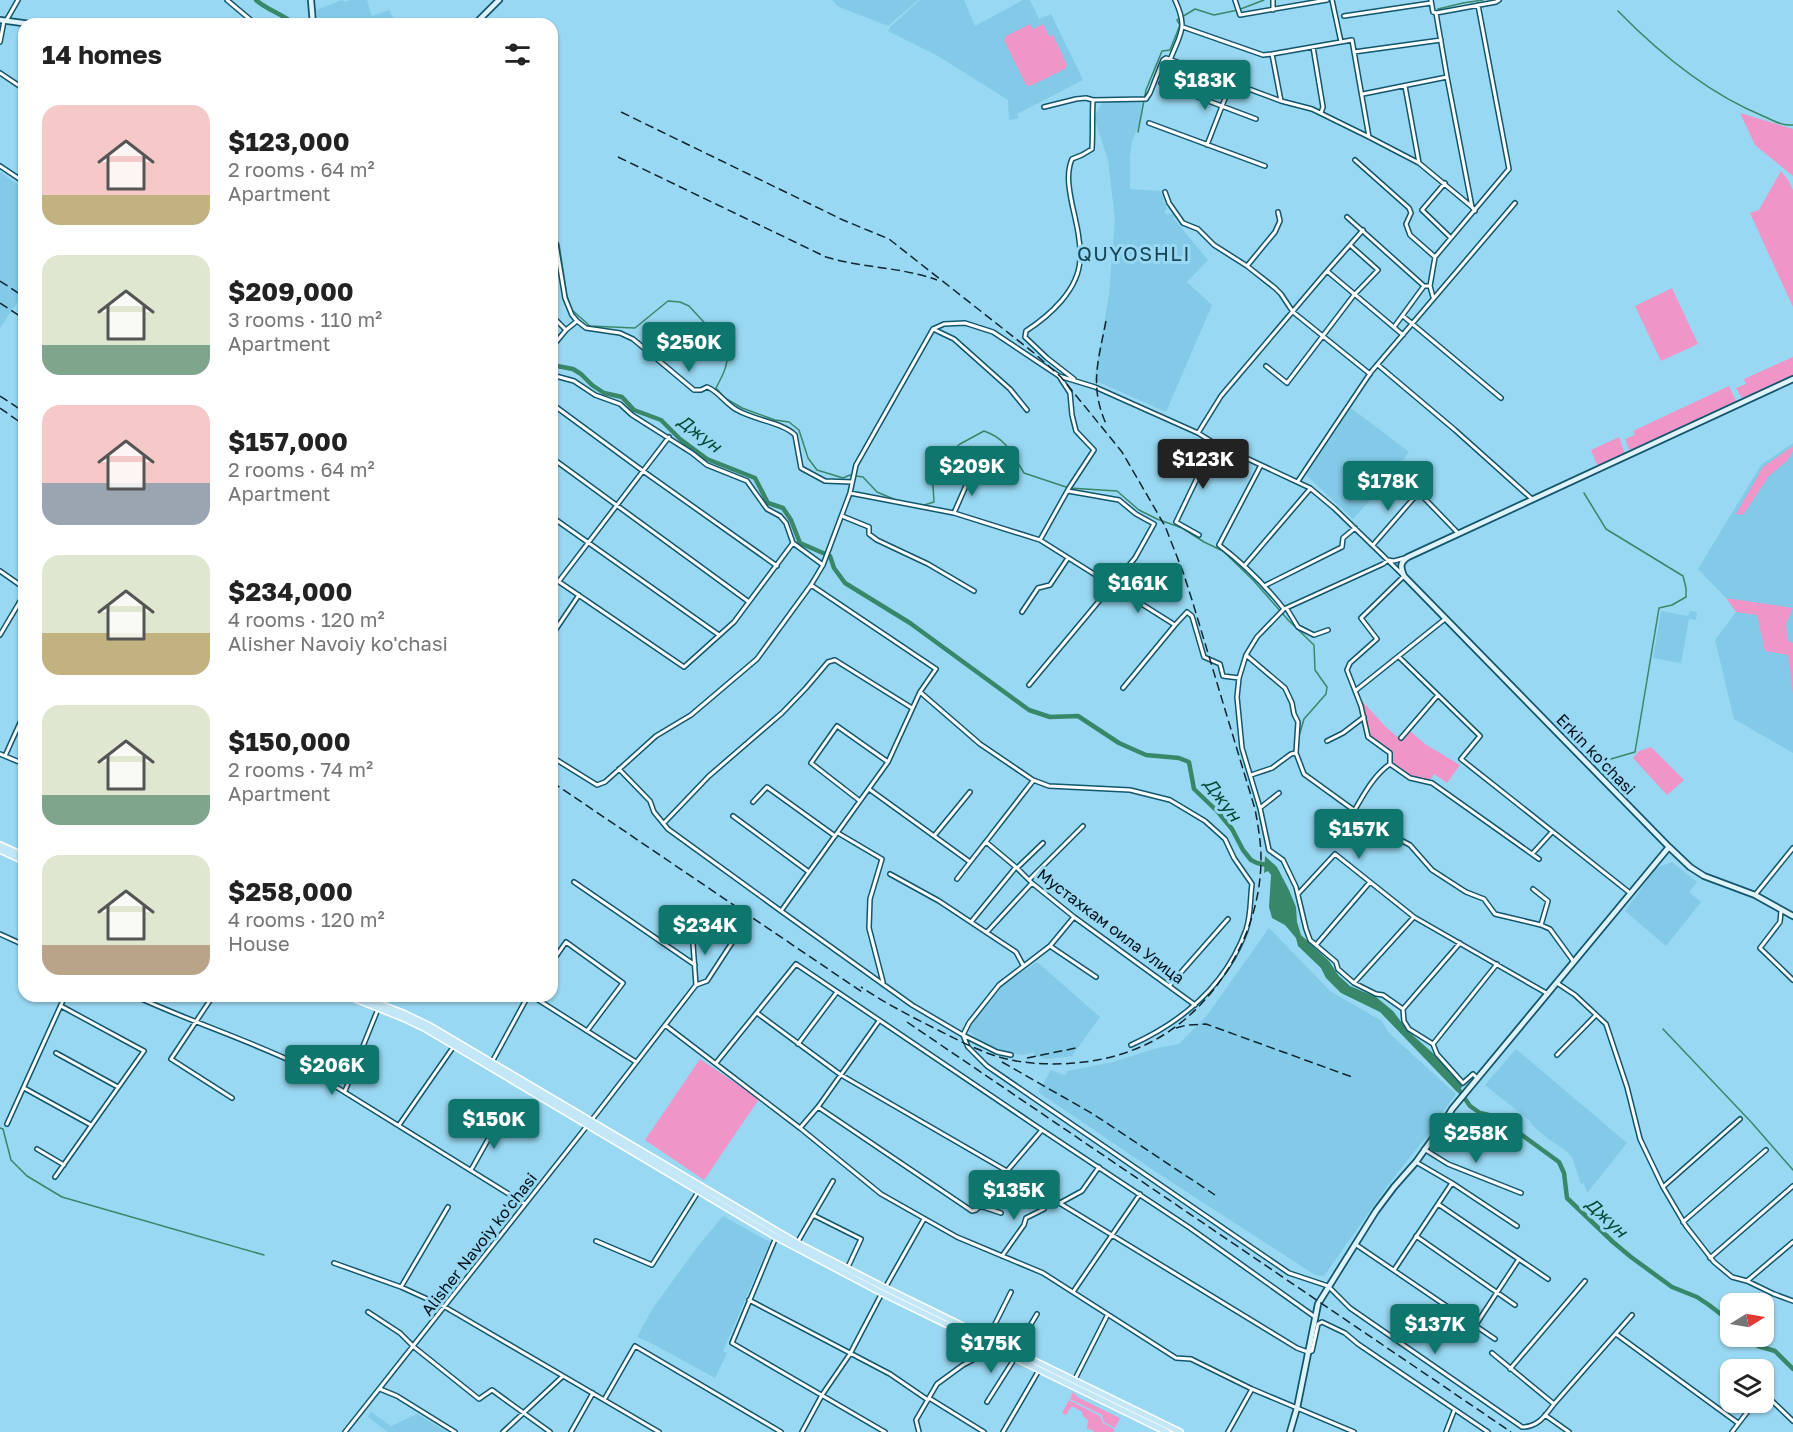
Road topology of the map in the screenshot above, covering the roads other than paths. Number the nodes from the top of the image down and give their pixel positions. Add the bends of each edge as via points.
1 (18, 0) edge
2 (227, 0) edge
3 (311, 0) edge
4 (499, 0) edge
5 (1175, 0) edge
6 (1235, 0) edge
7 (1273, 0) edge
8 (1327, 0) edge
9 (1332, 0) edge
10 (1499, 0) edge
11 (1431, 2) edge
12 (1478, 5) junction
13 (1273, 10) junction
14 (1436, 13) junction
15 (1344, 16) dead end
16 (248, 18) edge
17 (312, 18) edge
18 (481, 18) edge
19 (3, 21) edge
20 (18, 23) edge
21 (1183, 27) junction
22 (1441, 40) junction
23 (0, 42) edge
24 (1341, 42) junction
25 (1313, 47) junction
26 (1354, 52) junction
27 (1272, 54) junction
28 (1170, 60) junction
29 (0, 73) edge
30 (1446, 78) junction
31 (1161, 83) dead end
32 (1231, 83) junction
33 (18, 85) edge
34 (1405, 86) junction
35 (1362, 94) junction
36 (1094, 100) junction
37 (1281, 101) junction
38 (1222, 106) junction
39 (1044, 107) dead end
40 (1321, 113) junction
41 (1256, 119) dead end
42 (1149, 123) dead end
43 (1369, 137) junction
44 (1207, 145) junction
45 (1355, 160) dead end
46 (1419, 163) junction
47 (0, 165) edge
48 (1265, 166) dead end
49 (18, 178) edge
50 (1445, 183) junction
51 (1165, 192) dead end
52 (1515, 203) dead end
53 (1472, 207) junction
54 (1475, 211) junction
55 (1278, 212) dead end
56 (1347, 217) dead end
57 (1363, 230) junction
58 (1451, 238) junction
59 (1350, 246) junction
60 (558, 255) edge
61 (1435, 257) junction
62 (1247, 266) junction
63 (1327, 271) junction
64 (1424, 286) junction
65 (1430, 286) junction
66 (1354, 295) junction
67 (1434, 297) junction
68 (1293, 312) junction
69 (1403, 316) junction
70 (577, 321) junction
71 (558, 322) edge
72 (1412, 323) junction
73 (1394, 327) junction
74 (933, 329) junction
75 (566, 330) junction
76 (1322, 335) junction
77 (1403, 335) junction
78 (558, 339) edge
79 (1378, 365) junction
80 (1266, 366) dead end
81 (1370, 374) junction
82 (1059, 376) junction
83 (558, 377) edge
84 (1793, 379) edge
85 (1076, 380) junction
86 (1501, 398) dead end
87 (558, 408) edge
88 (1027, 410) dead end
89 (1198, 433) junction
90 (669, 437) junction
91 (1214, 443) junction
92 (558, 462) edge
93 (1261, 465) junction
94 (1397, 470) dead end
95 (643, 471) junction
96 (972, 472) dead end
97 (852, 482) junction
98 (1298, 482) junction
99 (1311, 488) junction
100 (1068, 491) junction
101 (1419, 492) junction
102 (850, 493) junction
103 (1533, 500) junction
104 (617, 504) junction
105 (954, 513) junction
106 (842, 516) junction
107 (558, 521) edge
108 (1355, 528) junction
109 (1458, 533) junction
110 (1199, 535) dead end
111 (1040, 540) junction
112 (793, 543) junction
113 (589, 544) junction
114 (1372, 545) junction
115 (1408, 557) junction
116 (1068, 558) junction
117 (1388, 560) junction
118 (823, 565) junction
119 (1245, 565) junction
120 (777, 566) junction
121 (0, 571) edge
122 (1404, 576) junction
123 (558, 581) joint
124 (18, 584) edge
125 (811, 585) junction
126 (1112, 586) junction
127 (1266, 586) junction
128 (974, 591) dead end
129 (579, 595) junction
130 (750, 603) junction
131 (18, 605) edge
132 (1286, 609) junction
133 (1022, 612) dead end
134 (1445, 619) junction
135 (1175, 625) junction
136 (558, 626) edge
137 (1328, 630) dead end
138 (719, 634) junction
139 (0, 635) edge
140 (1246, 655) junction
141 (1399, 657) junction
142 (1239, 678) junction
143 (1029, 685) dead end
144 (1123, 688) dead end
145 (1355, 691) junction
146 (920, 692) junction
147 (1438, 695) junction
148 (912, 708) junction
149 (1364, 717) junction
150 (18, 727) edge
151 (1401, 738) dead end
152 (1327, 741) dead end
153 (1296, 753) junction
154 (0, 754) edge
155 (5, 756) junction
156 (18, 761) edge
157 (558, 761) edge
158 (888, 762) junction
159 (1390, 764) junction
160 (619, 770) junction
161 (1251, 775) junction
162 (1033, 780) junction
163 (869, 788) junction
164 (970, 792) dead end
165 (1280, 793) dead end
166 (860, 801) junction
167 (753, 802) dead end
168 (1260, 808) junction
169 (1354, 811) junction
170 (733, 816) dead end
171 (664, 823) junction
172 (1083, 826) dead end
173 (1552, 832) junction
174 (836, 834) junction
175 (934, 836) junction
176 (986, 842) junction
177 (1042, 843) dead end
178 (1669, 847) junction
179 (0, 848) edge
180 (1793, 848) edge
181 (1533, 853) junction
182 (18, 854) edge
183 (18, 858) edge
184 (1539, 859) dead end
185 (969, 862) junction
186 (1016, 867) junction
187 (809, 873) junction
188 (890, 874) dead end
189 (957, 879) dead end
190 (574, 882) dead end
191 (1030, 882) junction
192 (1370, 882) junction
193 (1533, 889) dead end
194 (1629, 893) junction
195 (1298, 894) junction
196 (1755, 895) junction
197 (781, 911) junction
198 (1781, 911) junction
199 (1793, 916) edge
200 (1074, 917) junction
201 (1414, 917) junction
202 (1228, 919) dead end
203 (971, 922) junction
204 (1541, 925) junction
205 (692, 930) dead end
206 (987, 933) junction
207 (0, 934) edge
208 (737, 935) dead end
209 (18, 942) edge
210 (1460, 943) junction
211 (1316, 945) junction
212 (1050, 946) junction
213 (558, 953) edge
214 (1574, 962) junction
215 (1497, 964) junction
216 (695, 965) junction
217 (1023, 965) junction
218 (1096, 977) dead end
219 (1793, 980) edge
220 (1354, 983) junction
221 (1557, 983) junction
222 (883, 984) junction
223 (696, 985) junction
224 (1169, 986) junction
225 (837, 992) junction
226 (1548, 994) junction
227 (63, 1002) edge
228 (149, 1002) edge
229 (209, 1002) edge
230 (367, 1002) edge
231 (371, 1002) edge
232 (381, 1002) edge
233 (527, 1002) edge
234 (540, 1002) edge
235 (1196, 1005) junction
236 (61, 1006) junction
237 (379, 1006) junction
238 (1403, 1009) junction
239 (757, 1013) junction
240 (1596, 1015) junction
241 (879, 1020) junction
242 (196, 1023) junction
243 (665, 1025) junction
244 (586, 1031) junction
245 (963, 1035) junction
246 (798, 1044) junction
247 (1433, 1044) junction
248 (1131, 1045) dead end
249 (454, 1046) junction
250 (56, 1053) dead end
251 (1011, 1055) dead end
252 (1557, 1055) dead end
253 (636, 1062) junction
254 (492, 1063) junction
255 (716, 1063) junction
256 (841, 1075) junction
257 (1477, 1078) junction
258 (118, 1087) junction
259 (24, 1088) junction
260 (345, 1091) junction
261 (232, 1098) dead end
262 (818, 1107) junction
263 (1740, 1119) dead end
264 (499, 1120) dead end
265 (589, 1123) junction
266 (8, 1124) dead end
267 (1443, 1124) junction
268 (91, 1125) junction
269 (399, 1125) junction
270 (800, 1128) junction
271 (1042, 1130) junction
272 (1462, 1134) dead end
273 (37, 1149) dead end
274 (1424, 1149) junction
275 (1766, 1150) dead end
276 (1416, 1162) junction
277 (64, 1165) junction
278 (1099, 1167) junction
279 (471, 1170) junction
280 (1007, 1171) junction
281 (55, 1177) dead end
282 (833, 1181) dead end
283 (1452, 1183) junction
284 (1793, 1186) edge
285 (1663, 1187) junction
286 (698, 1192) junction
287 (1521, 1192) dead end
288 (1140, 1194) junction
289 (1059, 1203) junction
290 (1438, 1203) junction
291 (525, 1204) junction
292 (980, 1206) junction
293 (448, 1208) dead end
294 (1044, 1209) dead end
295 (1001, 1213) dead end
296 (813, 1215) junction
297 (924, 1219) junction
298 (1683, 1222) junction
299 (1517, 1226) dead end
300 (1112, 1235) junction
301 (1416, 1236) junction
302 (776, 1237) junction
303 (596, 1241) dead end
304 (1793, 1242) edge
305 (797, 1243) junction
306 (1355, 1244) junction
307 (1002, 1256) junction
308 (1710, 1258) junction
309 (1519, 1259) junction
310 (334, 1263) dead end
311 (847, 1269) junction
312 (1394, 1270) junction
313 (1548, 1279) dead end
314 (1586, 1281) dead end
315 (1747, 1281) junction
316 (1328, 1286) junction
317 (401, 1287) junction
318 (883, 1290) junction
319 (1011, 1292) dead end
320 (1073, 1292) junction
321 (1498, 1292) junction
322 (749, 1300) junction
323 (1793, 1301) edge
324 (1515, 1305) dead end
325 (445, 1307) junction
326 (368, 1312) dead end
327 (1037, 1314) dead end
328 (1108, 1315) junction
329 (1632, 1315) dead end
330 (1315, 1317) junction
331 (1475, 1326) junction
332 (1616, 1334) junction
333 (988, 1338) junction
334 (1495, 1339) dead end
335 (991, 1345) junction
336 (414, 1347) junction
337 (1308, 1352) junction
338 (1492, 1353) dead end
339 (850, 1354) junction
340 (1015, 1355) junction
341 (1041, 1368) junction
342 (1510, 1369) junction
343 (563, 1376) junction
344 (1074, 1381) junction
345 (380, 1389) junction
346 (1252, 1389) junction
347 (592, 1393) junction
348 (822, 1395) junction
349 (928, 1399) junction
350 (604, 1400) junction
351 (987, 1402) dead end
352 (1774, 1403) edge
353 (1554, 1404) junction
354 (1297, 1408) junction
355 (1455, 1411) junction
356 (524, 1413) junction
357 (1746, 1413) edge
358 (1545, 1416) junction
359 (1793, 1420) edge
360 (1738, 1423) junction
361 (345, 1432) edge
362 (455, 1432) edge
363 (502, 1432) edge
364 (550, 1432) edge
365 (571, 1432) edge
366 (658, 1432) edge
367 (781, 1432) edge
368 (802, 1432) edge
369 (885, 1432) edge
370 (919, 1432) edge
371 (984, 1432) edge
372 (1003, 1432) edge
373 (1167, 1432) edge
374 (1180, 1432) edge
375 (1228, 1432) edge
376 (1290, 1432) edge
377 (1354, 1432) edge
378 (1446, 1432) edge
379 (1488, 1432) edge
380 (1569, 1432) edge
381 (1732, 1432) edge

1 - 19 street
2 - 16 street
3 - 17 main road
4 - 18 main road
5 - 21 street
6 - 13 street via 1240,15
7 - 13 street
8 - 13 street
9 - 24 street
10 - 12 street
11 - 14 street
11 - 15 street
12 - 14 street
12 - 54 street via 1509,166
14 - 22 street
19 - 20 main road
19 - 23 street
21 - 27 street via 1263,55
21 - 28 street
22 - 26 street
22 - 30 street
24 - 25 street
24 - 26 street via 1352,40
25 - 27 street
25 - 40 street
26 - 35 street
27 - 37 street
28 - 32 street
28 - 36 street via 1163,60 1146,99
29 - 33 street
30 - 34 street
30 - 53 street
31 - 38 street
32 - 37 street
32 - 38 street
34 - 35 street
34 - 46 street
35 - 43 street
36 - 39 street via 1076,99
36 - 85 street via 1092,149 1072,159 1069,166 1080,262 1074,281 1059,303 1026,331 1025,337
37 - 40 street
38 - 41 street
38 - 44 street
40 - 43 street
42 - 44 street
43 - 46 street
44 - 48 street
45 - 61 street via 1409,208 1406,224 1410,235
46 - 50 street
47 - 49 street
50 - 53 street
50 - 58 street via 1422,210
51 - 62 street via 1183,223 1198,229 1214,245
52 - 67 street
53 - 54 street
54 - 58 street
55 - 62 street via 1280,221 1275,232
56 - 57 street
57 - 59 street
57 - 64 street
58 - 61 street
59 - 63 street
59 - 66 street via 1378,270
60 - 70 street via 565,298
61 - 65 street
62 - 68 street via 1281,294
63 - 66 street
63 - 68 street
64 - 65 street
64 - 69 street
65 - 67 street
66 - 73 street
66 - 76 street
67 - 72 street
68 - 76 street
68 - 89 street via 1221,396
69 - 72 street
69 - 73 street
70 - 75 street
70 - 97 street via 586,328 633,339 694,390 711,388 738,411 786,427 795,435 801,468 825,481
71 - 75 street
72 - 77 street
72 - 86 street
73 - 77 street
74 - 82 street via 966,323 993,332
74 - 88 street via 954,339 1004,383
74 - 97 street via 856,465
75 - 78 street
76 - 80 street via 1287,383
76 - 81 street
77 - 79 street
79 - 81 street
79 - 103 street
81 - 98 street
82 - 85 street
82 - 100 street via 1070,393 1076,431 1094,450
83 - 90 street via 620,404
84 - 103 main road
85 - 89 street
87 - 95 street
89 - 91 street
90 - 95 street
90 - 112 street via 707,465 747,481 767,509 786,523
91 - 93 street
91 - 110 street via 1176,522
92 - 104 street
93 - 98 street
93 - 119 street via 1219,545
94 - 101 street
95 - 104 street
95 - 120 street
96 - 105 street
97 - 102 street
98 - 99 street
99 - 108 street
99 - 119 street
100 - 111 street
100 - 126 street via 1119,500 1154,524 1136,558
101 - 109 street
101 - 114 street
102 - 105 street
102 - 106 street
103 - 109 main road
104 - 113 street
104 - 130 street
105 - 111 street
106 - 118 street
106 - 128 street via 869,527 869,534 877,540
107 - 113 street
108 - 114 street
108 - 127 street via 1343,538 1342,547
109 - 115 main road
111 - 116 street
112 - 118 street
112 - 120 street
113 - 123 street
113 - 138 street
114 - 117 street
115 - 117 street
115 - 122 main road via 1401,564
116 - 126 street
116 - 133 street via 1050,585 1038,588
117 - 122 street
117 - 132 street
118 - 125 street
119 - 127 street
120 - 130 street
121 - 124 street
122 - 134 main road, Erkin ko'chasi
122 - 145 street via 1361,618 1377,639 1347,670
123 - 129 street
125 - 146 street via 936,669
125 - 160 street via 757,659 691,715 656,736
126 - 135 street
126 - 143 street
127 - 132 street
129 - 136 street
129 - 138 street via 684,667
130 - 138 street
131 - 139 street
132 - 137 street via 1298,627 1314,635
132 - 140 street via 1257,637
134 - 141 street
134 - 178 main road, Erkin ko'chasi
135 - 142 street via 1187,612 1192,616 1204,657 1220,664 1223,676
135 - 144 street
140 - 142 street
140 - 153 street via 1285,688 1298,722
141 - 145 street
141 - 147 street
142 - 161 street via 1242,748
145 - 149 street
146 - 148 street
146 - 162 street via 980,744
147 - 151 street
147 - 173 street via 1480,736 1461,759
148 - 158 street
148 - 171 street via 835,660 828,662 782,712 709,776
149 - 152 street
149 - 159 street via 1368,736 1390,753
150 - 155 street
153 - 161 street
153 - 169 street via 1304,774
154 - 155 street
155 - 156 street
157 - 160 street via 597,785
158 - 163 street
158 - 166 street via 837,726 811,763
159 - 169 street via 1382,769
159 - 181 street via 1410,778 1432,783
160 - 171 street via 650,801
161 - 168 street
162 - 176 street
162 - 235 street via 1049,786 1130,790 1170,800 1225,838 1233,858 1252,884 1246,929 1231,960
163 - 166 street
163 - 175 street
164 - 175 street
165 - 168 street
166 - 174 street
167 - 174 street via 767,787
168 - 195 street via 1269,849 1283,860
169 - 204 street via 1410,845 1432,870 1484,899 1495,914
170 - 187 street
171 - 197 street
172 - 191 street
173 - 181 street
173 - 194 street
174 - 187 street
174 - 222 street via 882,858 870,899 868,928
175 - 185 street
176 - 185 street
176 - 186 street, Мустахкам оила Улица
177 - 186 street
178 - 194 main road
178 - 196 main road, Erkin ko'chasi via 1697,872
179 - 182 main road
179 - 183 main road
180 - 196 street
181 - 184 street
185 - 189 street
186 - 191 street, Мустахкам оила Улица
186 - 203 street
187 - 197 street
188 - 203 street
190 - 216 street
191 - 200 street, Мустахкам оила Улица
191 - 206 street
192 - 195 street via 1335,854
192 - 201 street
192 - 211 street
193 - 204 street via 1548,901
194 - 214 main road
195 - 211 street via 1306,929
196 - 198 main road, Erkin ko'chasi
197 - 222 street
198 - 199 main road, Erkin ko'chasi
198 - 219 street via 1780,921 1760,948
200 - 212 street
200 - 224 street, Мустахкам оила Улица
201 - 210 street
201 - 220 street
202 - 224 street
203 - 206 street
204 - 214 street via 1554,932
205 - 216 street
206 - 217 street via 1016,952
207 - 209 street
208 - 223 street, Alisher Navoiy ko'chasi via 707,981
210 - 215 street
210 - 238 street
211 - 220 street
212 - 217 street
212 - 218 street
213 - 244 street via 566,942 623,983
214 - 221 main road
215 - 226 street
215 - 247 street
216 - 223 street
217 - 245 street via 999,985
220 - 238 street
221 - 226 main road
221 - 240 street
222 - 245 street
223 - 243 street, Alisher Navoiy ko'chasi
224 - 235 street, Мустахкам оила Улица
225 - 239 street via 796,964
225 - 241 street
225 - 246 street
226 - 257 main road
227 - 236 street
228 - 242 street
229 - 242 street
230 - 237 main road
231 - 237 main road
232 - 237 street
233 - 254 street
234 - 244 street
235 - 248 street via 1154,1035
236 - 258 street via 144,1051
236 - 259 street
237 - 249 main road
237 - 254 main road via 428,1025
237 - 260 street
238 - 247 street via 1409,1029
239 - 246 street
239 - 255 street
240 - 252 street
240 - 285 street via 1605,1024 1640,1139
241 - 256 street
241 - 271 street
242 - 260 street via 267,1049
242 - 261 street via 171,1059
243 - 253 street, Alisher Navoiy ko'chasi
243 - 255 street
244 - 253 street
245 - 251 street
245 - 316 street via 968,1047 987,1066 1289,1273
246 - 256 street
247 - 257 street via 1463,1083 1473,1074
249 - 265 main road
249 - 269 street
250 - 258 street
253 - 265 street, Alisher Navoiy ko'chasi
254 - 265 main road
255 - 270 street
256 - 262 street
256 - 280 street
257 - 267 main road
258 - 268 street
259 - 266 street
259 - 268 street
260 - 269 street
262 - 270 street
262 - 292 street via 970,1210
263 - 285 street
264 - 279 street
265 - 286 main road
265 - 291 street, Alisher Navoiy ko'chasi
265 - 305 main road
267 - 272 street
267 - 274 main road
268 - 277 street
269 - 279 street
270 - 297 street via 881,1194
271 - 278 street
271 - 280 street
273 - 277 street
274 - 276 main road
274 - 287 street via 1448,1164
275 - 298 street
276 - 283 street
276 - 306 main road via 1394,1186
277 - 281 street
278 - 288 street
278 - 289 street via 1082,1191
279 - 291 street
280 - 289 street
280 - 292 street
282 - 296 street
283 - 290 street
283 - 299 street
284 - 308 street
285 - 298 street
286 - 302 main road
286 - 303 street via 652,1265
288 - 300 street
288 - 330 street
289 - 300 street
290 - 301 street
290 - 309 street
291 - 325 street, Alisher Navoiy ko'chasi
292 - 295 street
293 - 317 street
294 - 307 street via 1026,1218
296 - 305 street
296 - 311 street via 861,1239
297 - 307 street
297 - 318 street
298 - 308 street
300 - 320 street
300 - 337 street
301 - 312 street
301 - 321 street
302 - 318 main road
302 - 322 street
304 - 315 street
305 - 311 main road
306 - 312 street
306 - 316 main road
307 - 320 street via 1043,1273
308 - 315 street via 1732,1277
309 - 313 street
309 - 321 street
310 - 317 street
311 - 318 main road
312 - 331 street
314 - 342 street
315 - 323 street
316 - 330 main road
316 - 358 street via 1350,1308 1522,1427 1532,1427
317 - 325 street
318 - 333 main road
318 - 335 main road
318 - 339 street
319 - 333 street
320 - 328 street
321 - 324 street
321 - 331 street
322 - 339 street
322 - 348 street via 732,1343
325 - 336 street, Alisher Navoiy ko'chasi
325 - 343 street
326 - 336 street
327 - 340 street
328 - 344 street
328 - 346 street via 1176,1358 1191,1359
329 - 332 street
330 - 337 main road
331 - 334 street
332 - 353 street
332 - 360 street
333 - 340 main road
335 - 340 main road
335 - 349 street via 937,1383
336 - 345 street, Alisher Navoiy ko'chasi
336 - 356 street via 479,1399 492,1390
337 - 354 main road
337 - 355 street via 1313,1349 1318,1324 1322,1322 1345,1333
338 - 342 street
339 - 348 street
339 - 349 street
340 - 341 main road
340 - 351 street
341 - 344 main road
341 - 372 street
341 - 373 main road
342 - 353 street
343 - 347 street
343 - 356 street
344 - 374 main road
345 - 361 street, Alisher Navoiy ko'chasi
345 - 362 street
346 - 354 street
346 - 375 street
347 - 350 street
347 - 365 street
348 - 368 street
348 - 369 street
349 - 370 street via 916,1420
349 - 371 street
350 - 366 street
350 - 367 street via 635,1346
352 - 359 street
353 - 358 street
354 - 376 main road
354 - 377 street
355 - 378 street
355 - 379 street
356 - 363 street
356 - 364 street
357 - 360 street
358 - 380 street
360 - 381 street

